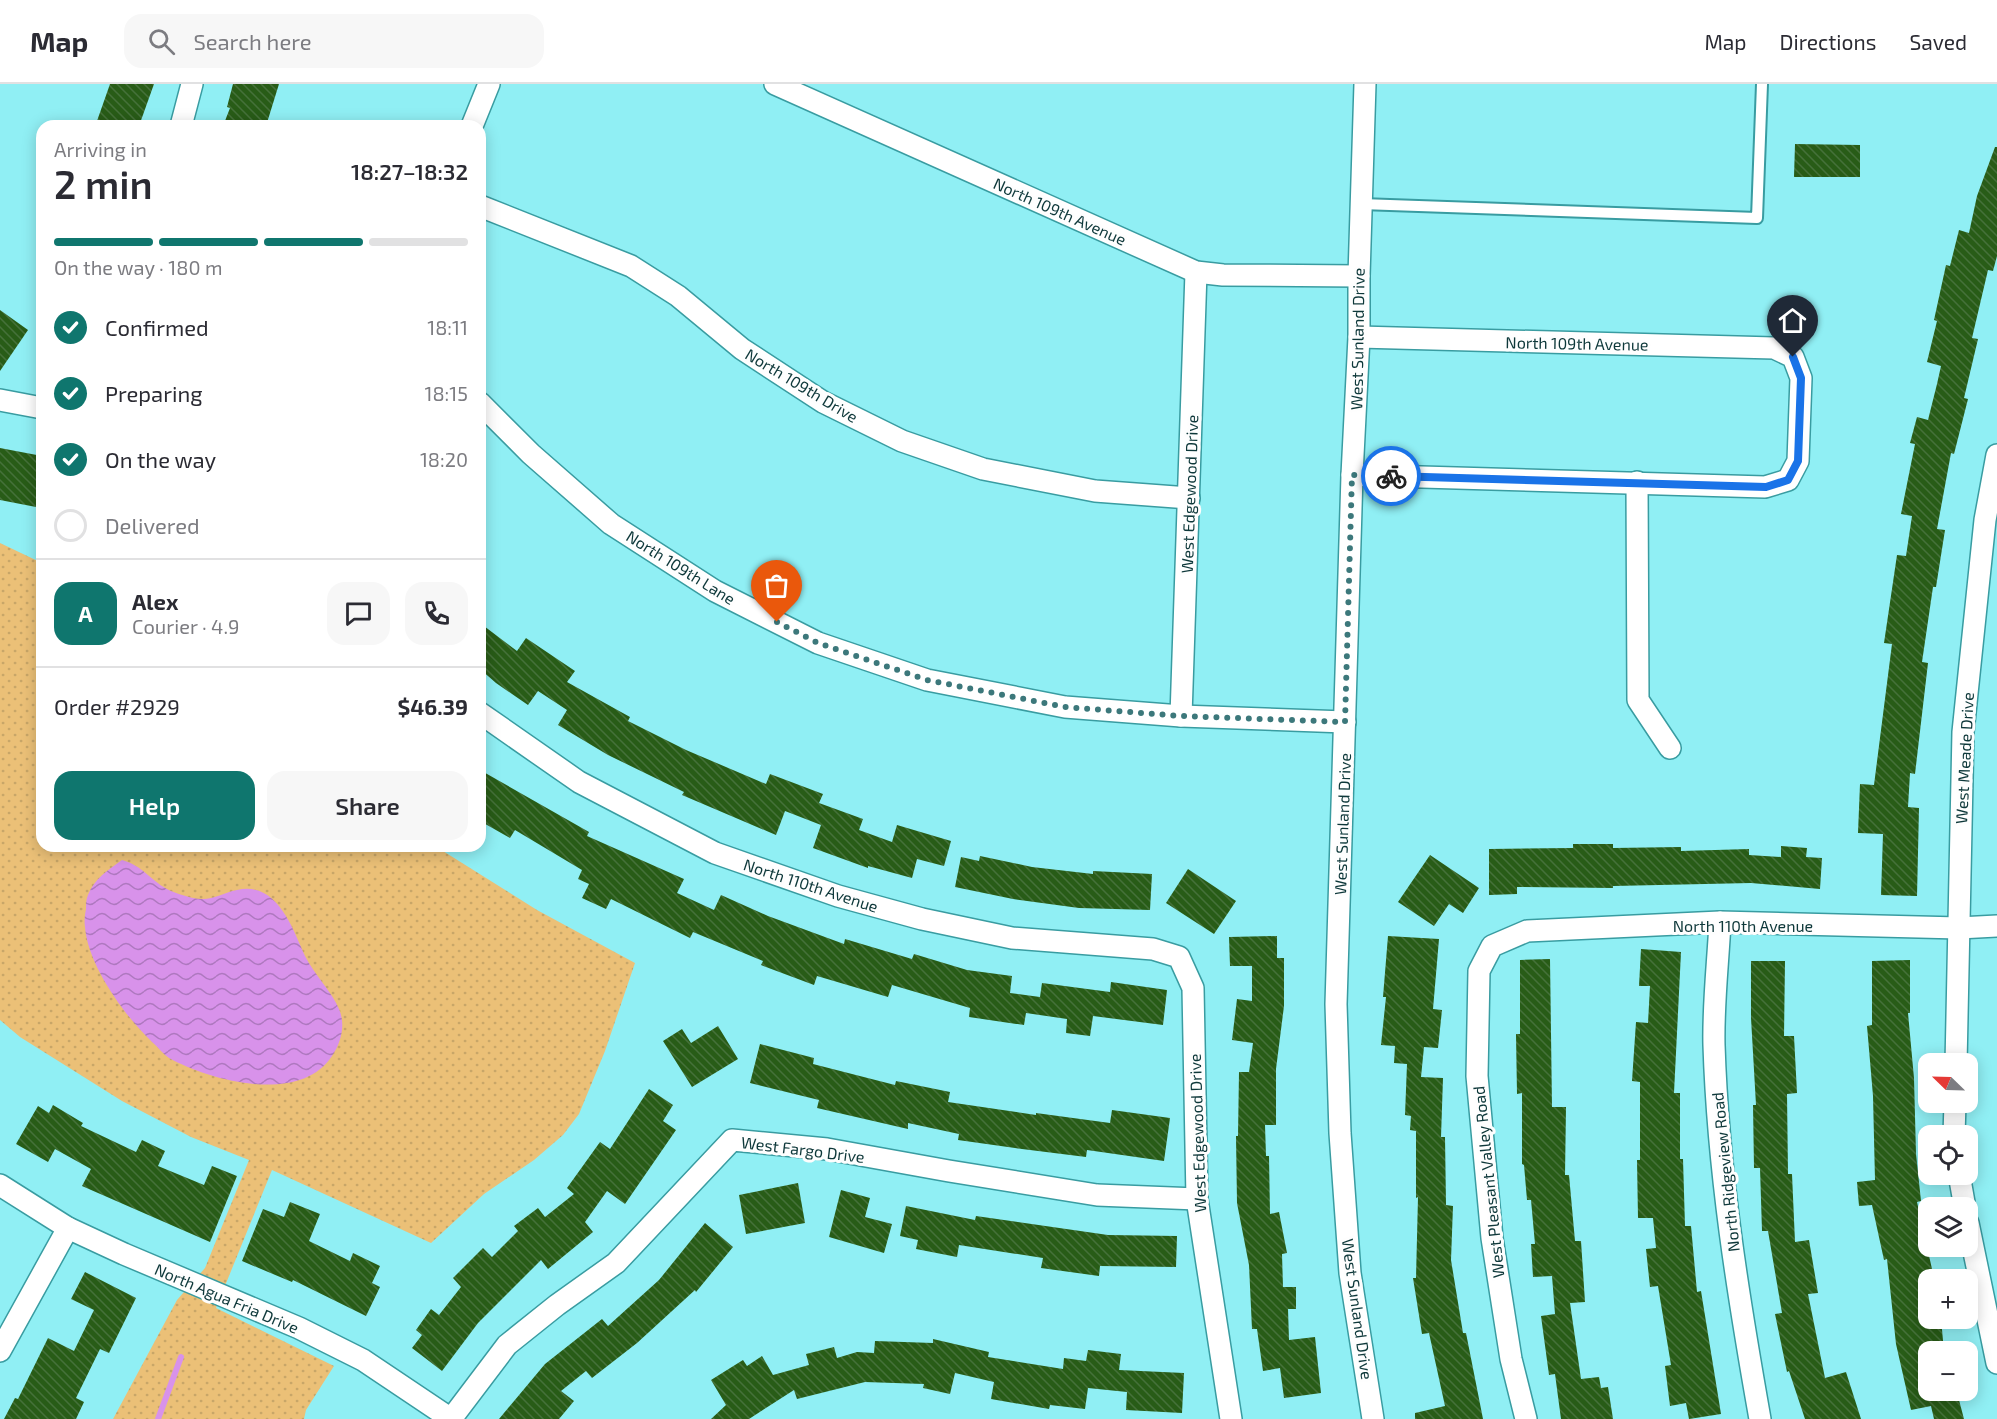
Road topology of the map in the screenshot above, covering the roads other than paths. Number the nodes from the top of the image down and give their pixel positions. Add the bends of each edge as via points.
1 (192, 84) edge
2 (489, 84) edge
3 (775, 84) edge
4 (1365, 84) edge
5 (1762, 84) edge
6 (183, 120) edge
7 (474, 120) edge
8 (1361, 204) junction
9 (486, 208) edge
10 (1196, 272) junction
11 (1359, 276) junction
12 (1359, 337) junction
13 (0, 400) edge
14 (36, 407) edge
15 (486, 409) edge
16 (1997, 455) edge
17 (1352, 475) junction
18 (1637, 482) junction
19 (1189, 498) junction
20 (1181, 716) junction
21 (486, 717) edge
22 (1345, 722) junction
23 (1670, 748) dead end
24 (1720, 922) junction
25 (1997, 926) edge
26 (1959, 928) junction
27 (1492, 946) joint
28 (1179, 957) joint
29 (1956, 1053) edge
30 (0, 1185) edge
31 (1197, 1199) junction
32 (68, 1228) junction
33 (1975, 1257) edge
34 (0, 1351) edge
35 (1997, 1363) edge
36 (451, 1419) edge
37 (1231, 1419) edge
38 (1373, 1419) edge
39 (1526, 1419) edge
40 (1760, 1419) edge

1 - 6 street
2 - 7 street
3 - 10 street, North 109th Avenue
4 - 8 street, West Sunland Drive
5 - 8 lane via 1757,218
8 - 11 street, West Sunland Drive
9 - 19 street, North 109th Drive via 631,266 678,296 742,349 823,402 902,441 983,469 1095,491
10 - 11 street, North 109th Avenue
10 - 19 street, West Edgewood Drive
11 - 12 street, West Sunland Drive
12 - 17 street, West Sunland Drive
12 - 18 street, North 109th Avenue via 1774,348 1793,357 1801,378 1798,461 1788,480 1766,487
13 - 14 street
15 - 20 street, North 109th Lane via 611,524 715,591 818,643 927,680 961,687 1065,707
16 - 26 street, West Meade Drive via 1963,732
17 - 18 street
17 - 22 street, West Sunland Drive
18 - 23 street via 1638,700
19 - 20 street, West Edgewood Drive
20 - 22 street, North 109th Lane
21 - 28 street, North 110th Avenue via 579,782 704,848 827,892 922,919 1012,938 1154,949
22 - 38 street, West Sunland Drive via 1336,1004 1340,1133 1350,1273
24 - 26 street, North 110th Avenue
24 - 27 street, North 110th Avenue via 1527,931
24 - 40 street, North Ridgeview Road via 1714,1043 1722,1157 1740,1306
25 - 26 street, North 110th Avenue
26 - 29 street, West Meade Drive
27 - 39 street, West Pleasant Valley Road via 1479,971 1477,1076 1492,1238 1511,1359
28 - 31 street, West Edgewood Drive via 1193,988
30 - 32 street, North Agua Fria Drive
31 - 36 street, West Fargo Drive via 1097,1195 827,1149 732,1140 616,1263 507,1345
31 - 37 street, West Edgewood Drive
32 - 34 street
32 - 36 street, North Agua Fria Drive via 299,1328 363,1360
33 - 35 street

